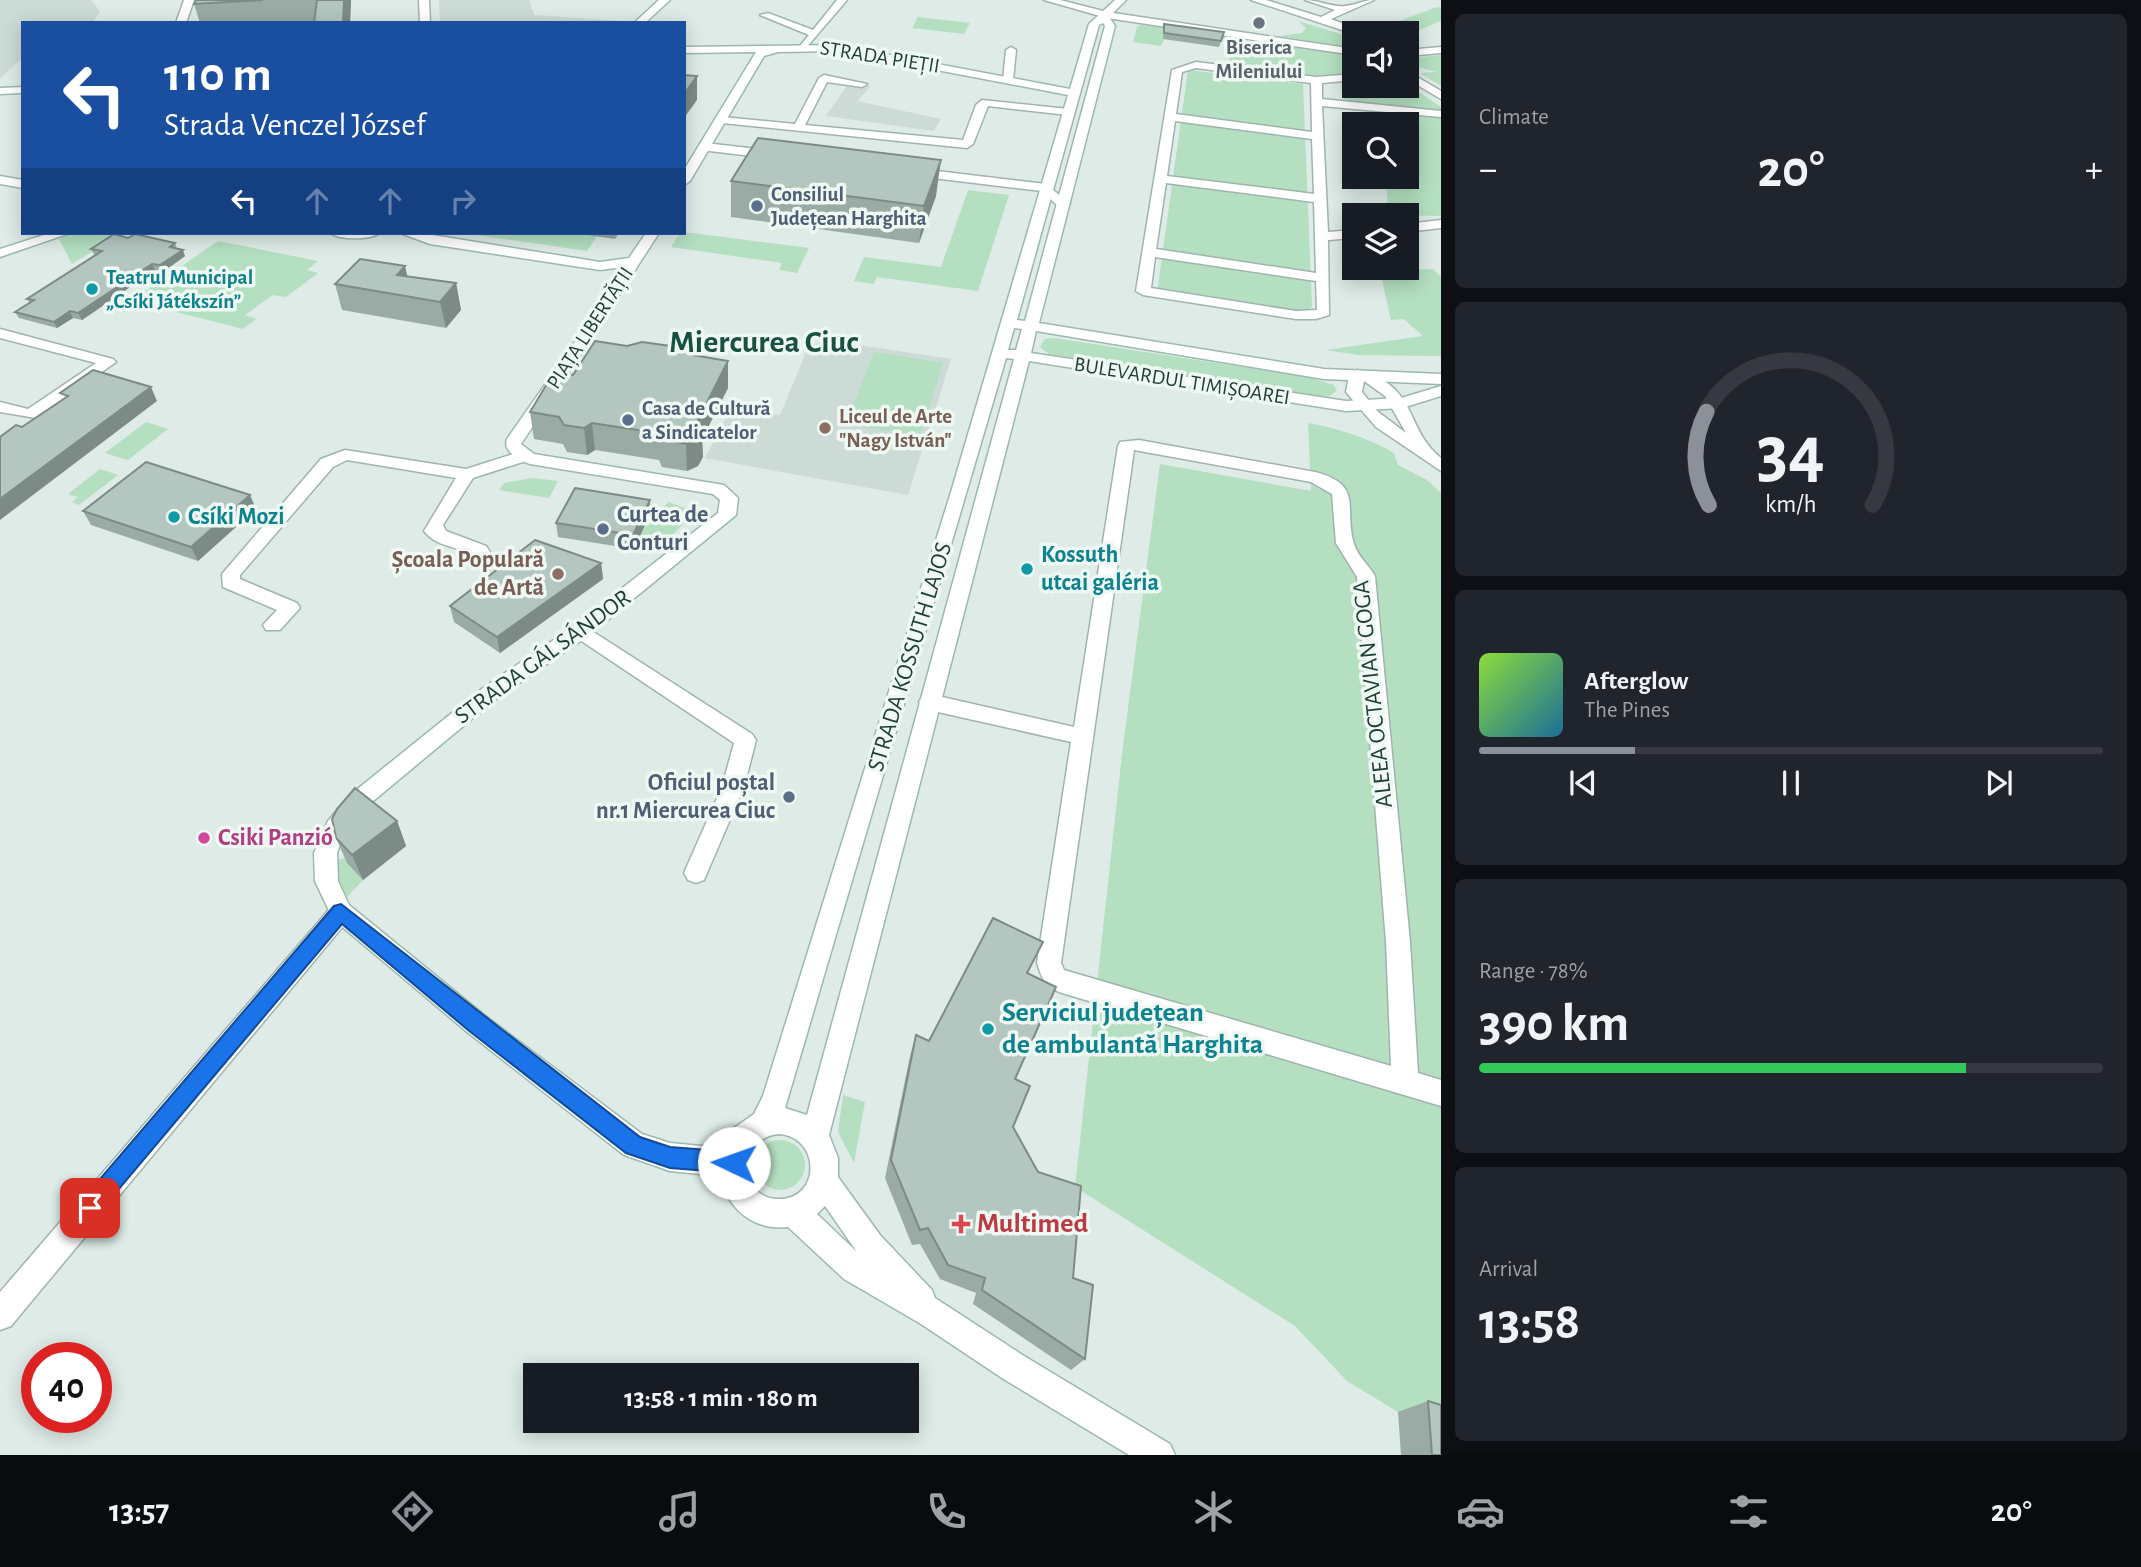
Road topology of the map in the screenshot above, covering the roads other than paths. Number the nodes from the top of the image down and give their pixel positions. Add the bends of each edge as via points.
1 (189, 0) edge
2 (424, 0) edge
3 (665, 0) edge
4 (842, 0) edge
5 (1049, 0) edge
6 (1121, 0) edge
7 (1256, 0) edge
8 (1310, 0) edge
9 (1369, 0) edge
10 (1108, 10) edge
11 (1344, 10) junction
12 (765, 15) dead end
13 (182, 21) edge
14 (425, 21) edge
15 (641, 21) edge
16 (1330, 23) junction
17 (1342, 27) edge
18 (813, 33) junction
19 (805, 46) junction
20 (789, 47) junction
21 (736, 49) junction
22 (686, 50) edge
23 (1011, 50) dead end
24 (1342, 50) edge
25 (1441, 50) edge
26 (1419, 52) edge
27 (760, 54) junction
28 (1342, 78) edge
29 (1008, 80) junction
30 (1316, 80) junction
31 (1419, 82) edge
32 (862, 84) dead end
33 (21, 90) edge
34 (0, 91) edge
35 (1074, 93) junction
36 (1441, 96) edge
37 (1317, 102) junction
38 (1068, 112) junction
39 (1441, 114) edge
40 (1169, 117) junction
41 (722, 120) junction
42 (798, 128) junction
43 (1318, 136) junction
44 (705, 147) junction
45 (793, 158) edge
46 (896, 170) edge
47 (686, 178) edge
48 (1160, 179) junction
49 (0, 180) edge
50 (21, 180) edge
51 (1046, 188) junction
52 (1320, 199) junction
53 (1064, 204) junction
54 (1441, 224) edge
55 (1419, 227) edge
56 (57, 235) edge
57 (411, 235) edge
58 (651, 235) edge
59 (1342, 235) edge
60 (1321, 237) junction
61 (1149, 252) junction
62 (0, 253) edge
63 (632, 264) junction
64 (1322, 278) junction
65 (1009, 323) junction
66 (1032, 327) junction
67 (0, 333) edge
68 (1001, 352) junction
69 (1024, 356) junction
70 (1324, 374) junction
71 (1359, 375) junction
72 (1393, 377) junction
73 (1441, 379) edge
74 (1441, 391) edge
75 (1410, 401) junction
76 (1324, 404) junction
77 (0, 407) edge
78 (1364, 407) junction
79 (1382, 425) junction
80 (1421, 448) junction
81 (523, 456) junction
82 (1441, 466) edge
83 (467, 474) junction
84 (978, 520) junction
85 (949, 526) junction
86 (489, 564) dead end
87 (273, 625) dead end
88 (581, 631) junction
89 (929, 702) junction
90 (1083, 737) junction
91 (696, 873) dead end
92 (341, 912) junction
93 (1405, 1082) junction
94 (1441, 1093) edge
95 (764, 1123) junction
96 (815, 1138) junction
97 (734, 1163) junction
98 (823, 1180) junction
99 (793, 1212) junction
100 (932, 1313) junction
101 (0, 1315) edge
102 (1159, 1455) edge

1 - 13 street
2 - 14 street
3 - 15 street
4 - 18 street
5 - 10 street
6 - 10 street, STRADA KOSSUTH LAJOS
7 - 16 street
8 - 11 street
9 - 11 street
10 - 24 street
10 - 35 street, STRADA KOSSUTH LAJOS via 1094,24
10 - 53 street, STRADA KOSSUTH LAJOS via 1110,26
11 - 16 street via 1325,18
12 - 18 street
16 - 17 street
18 - 19 street
19 - 20 street, STRADA PIEȚII
19 - 29 street, STRADA PIEȚII via 848,49
20 - 21 street, STRADA PIEȚII
20 - 27 street
21 - 22 street, STRADA PIEȚII
21 - 27 street
23 - 29 street
25 - 26 street
27 - 41 street
28 - 30 street
29 - 35 street, STRADA PIEȚII
30 - 37 street
30 - 40 street via 1186,65 1177,70
31 - 36 street
32 - 42 street via 824,78
33 - 34 street
35 - 38 street, STRADA KOSSUTH LAJOS
37 - 39 street
37 - 43 street
38 - 42 street via 986,103 967,144
38 - 51 street, STRADA KOSSUTH LAJOS
40 - 43 street
40 - 48 street
41 - 42 street
41 - 44 street
43 - 52 street
44 - 45 street
44 - 47 street
46 - 51 street
48 - 52 street
48 - 61 street
49 - 50 street
51 - 53 street
51 - 65 street, STRADA KOSSUTH LAJOS
52 - 60 street
53 - 66 street, STRADA KOSSUTH LAJOS
54 - 55 street
56 - 62 street
57 - 63 street via 600,266
58 - 63 street, PIAȚA LIBERTĂȚII
59 - 60 street
60 - 64 street
61 - 64 street
61 - 64 street via 1143,291 1296,315 1324,312
63 - 81 street, PIAȚA LIBERTĂȚII via 515,439 513,444
65 - 66 street, BULEVARDUL TIMIȘOAREI
65 - 68 street, STRADA KOSSUTH LAJOS
66 - 69 street, STRADA KOSSUTH LAJOS
66 - 70 street, BULEVARDUL TIMIȘOAREI
67 - 77 street via 108,362 30,415
68 - 69 street, BULEVARDUL TIMIȘOAREI
68 - 85 street, STRADA KOSSUTH LAJOS
69 - 76 street, BULEVARDUL TIMIȘOAREI
69 - 84 street, STRADA KOSSUTH LAJOS
70 - 71 street, BULEVARDUL TIMIȘOAREI
70 - 76 street via 1340,382 1345,391
71 - 72 street, BULEVARDUL TIMIȘOAREI
71 - 75 street, BULEVARDUL TIMIȘOAREI
71 - 78 street via 1353,387
72 - 73 street, BULEVARDUL TIMIȘOAREI
72 - 75 street via 1387,383 1390,389
74 - 75 street, BULEVARDUL TIMIȘOAREI
75 - 78 street, BULEVARDUL TIMIȘOAREI
75 - 80 street
76 - 78 street, BULEVARDUL TIMIȘOAREI
76 - 79 street
78 - 79 street
79 - 80 street
80 - 82 street
81 - 83 street
81 - 88 street, STRADA GÁL SÁNDOR via 707,486 723,492 730,502 727,515 713,529
83 - 86 street via 433,531 475,547 485,553
83 - 87 street via 345,455 327,463 232,574 230,582 290,607
84 - 85 street
84 - 89 street, STRADA KOSSUTH LAJOS
85 - 95 street, STRADA KOSSUTH LAJOS via 775,1101
88 - 91 street via 745,740 734,781
88 - 92 street, STRADA GÁL SÁNDOR via 490,693 350,809 334,830 324,856 327,889
89 - 90 street
89 - 96 street, STRADA KOSSUTH LAJOS
90 - 93 street, ALEEA OCTAVIAN GOGA via 1049,963 1054,976
90 - 93 street, ALEEA OCTAVIAN GOGA via 1126,446 1315,477 1338,488 1343,496 1344,538 1366,576 1398,942
92 - 97 street via 634,1145 670,1157
92 - 101 street
93 - 94 street, ALEEA OCTAVIAN GOGA
95 - 96 street via 794,1123
95 - 97 street via 744,1135
96 - 98 street via 824,1158
97 - 99 street via 737,1185 751,1202 770,1212
98 - 99 street via 812,1201
98 - 100 street via 870,1245
99 - 100 street via 854,1269
100 - 102 street

